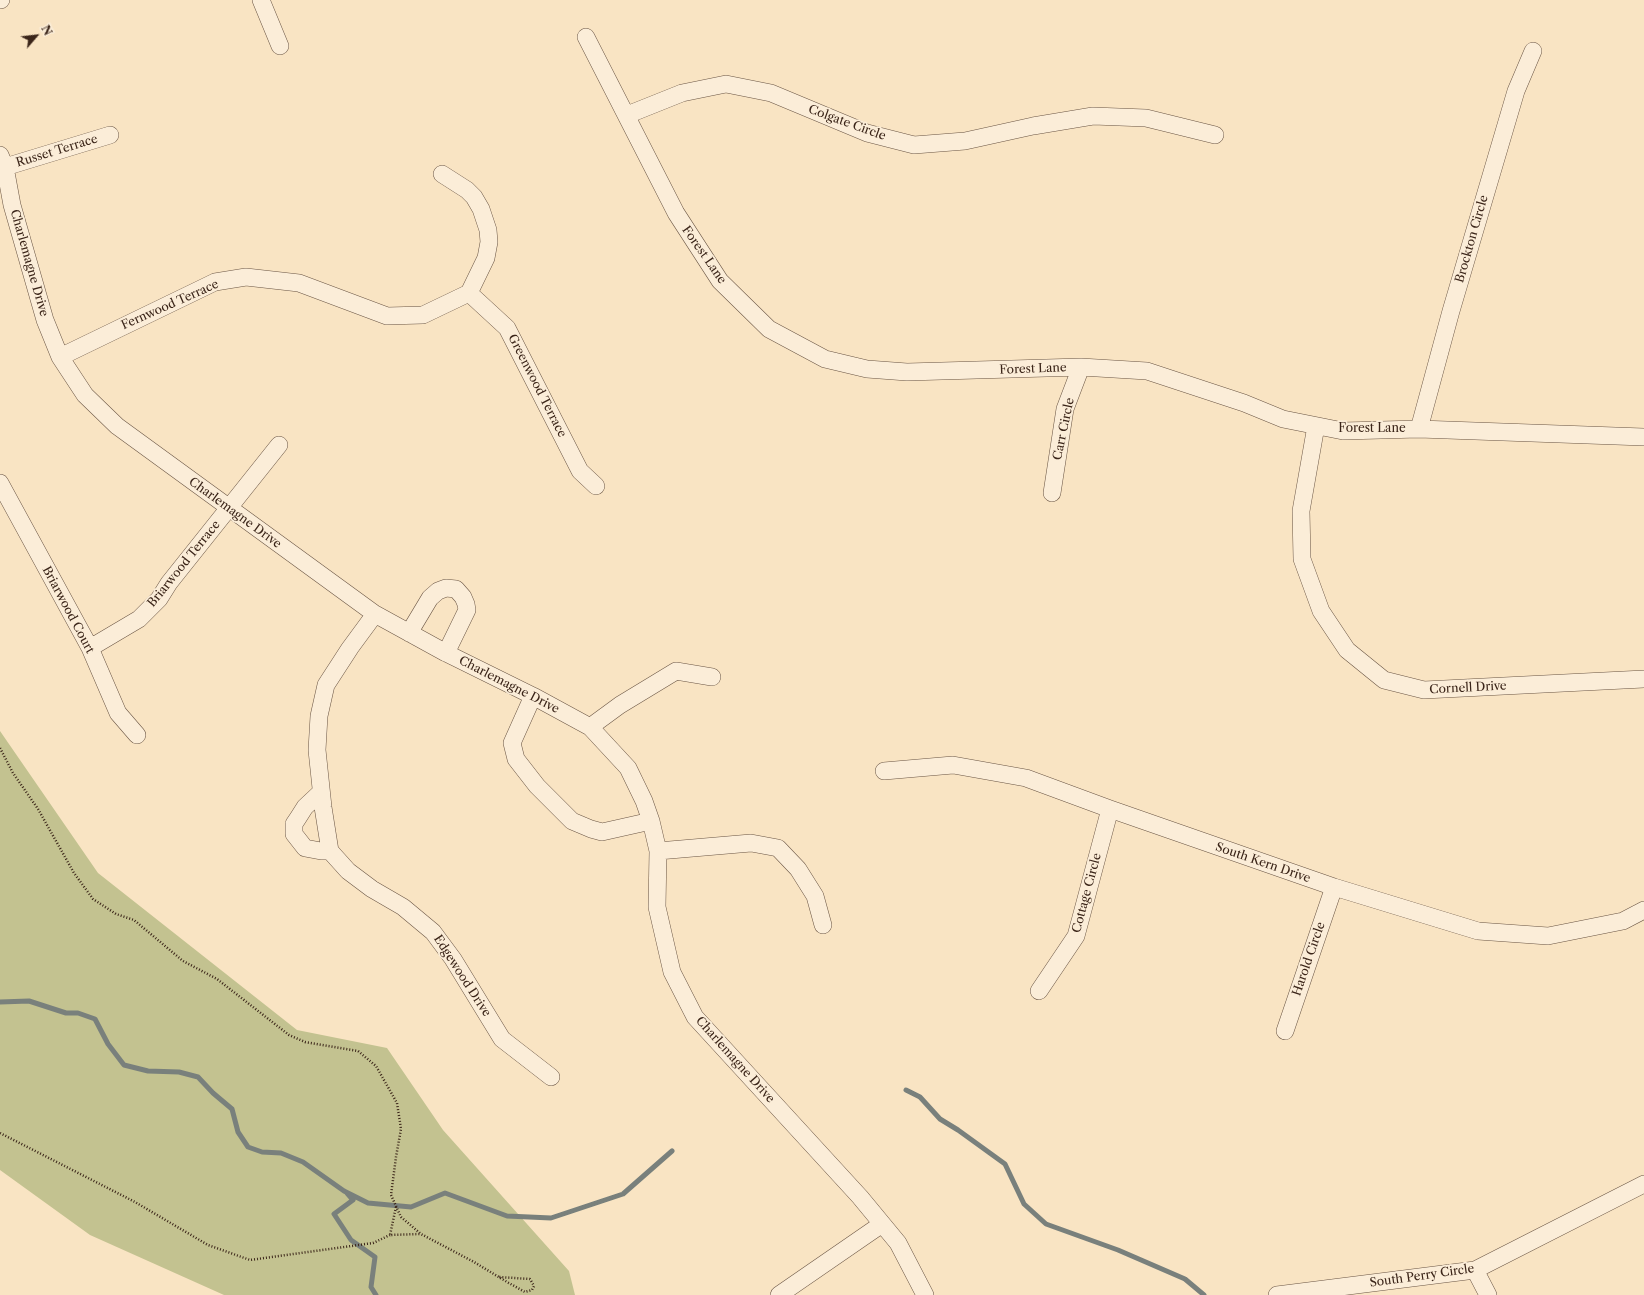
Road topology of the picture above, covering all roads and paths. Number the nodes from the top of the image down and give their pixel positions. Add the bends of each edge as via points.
1 (261, 0) edge
2 (586, 37) dead end
3 (280, 46) dead end
4 (1533, 52) dead end
5 (627, 115) junction
6 (110, 135) dead end
7 (1215, 135) dead end
8 (2, 161) edge
9 (442, 174) dead end
10 (6, 206) edge
11 (469, 293) junction
12 (60, 357) junction
13 (1081, 367) junction
14 (1316, 426) junction
15 (1419, 429) junction
16 (1644, 437) edge
17 (279, 445) dead end
18 (0, 483) edge
19 (596, 486) dead end
20 (1052, 493) dead end
21 (229, 508) junction
22 (375, 614) junction
23 (409, 633) junction
24 (90, 648) junction
25 (446, 653) junction
26 (712, 677) dead end
27 (1644, 679) edge
28 (534, 696) junction
29 (590, 727) junction
30 (137, 735) dead end
31 (0, 748) edge
32 (884, 771) dead end
33 (321, 792) junction
34 (1110, 809) junction
35 (651, 821) junction
36 (330, 851) junction
37 (658, 851) junction
38 (1334, 887) junction
39 (1644, 910) edge
40 (823, 925) dead end
41 (1040, 992) dead end
42 (1285, 1031) dead end
43 (552, 1077) dead end
44 (0, 1133) edge
45 (1644, 1184) edge
46 (396, 1207) junction
47 (882, 1224) junction
48 (421, 1234) junction
49 (390, 1235) junction
50 (1475, 1270) junction
51 (499, 1277) junction
52 (779, 1295) edge
53 (925, 1295) edge
54 (1277, 1295) edge
55 (1488, 1295) edge

1 - 3 street
2 - 5 street, Forest Lane
4 - 15 street, Brockton Circle via 1514,98
5 - 7 street, Colgate Circle via 682,93 726,84 771,93 867,133 914,145 965,141 1093,116 1146,118
5 - 13 street, Forest Lane via 676,213 720,280 770,329 825,359 867,369 906,372
6 - 8 street, Russet Terrace
8 - 10 street, Charlemagne Drive
9 - 11 street via 474,197 488,230 486,258
10 - 12 street, Charlemagne Drive
11 - 12 street, Fernwood Terrace via 423,316 387,316 299,284 246,277 215,282
11 - 19 street, Greenwood Terrace via 507,328 580,470
12 - 21 street, Charlemagne Drive via 85,395 117,426
13 - 14 street, Forest Lane via 1147,371 1244,403 1283,419
13 - 20 street, Carr Circle via 1065,409
14 - 15 street, Forest Lane via 1343,431
14 - 27 street, Cornell Drive via 1301,511 1302,559 1321,611 1347,650 1384,680 1424,690
15 - 16 street, Forest Lane
17 - 21 street, Briarwood Terrace
18 - 24 street, Briarwood Court
21 - 22 street, Charlemagne Drive
21 - 24 street, Briarwood Terrace via 159,599 139,619
22 - 23 street, Charlemagne Drive
22 - 33 street via 326,685 319,716 317,743
23 - 25 street, Charlemagne Drive
23 - 25 street via 430,598 446,588 456,589 463,597 467,610
24 - 30 street, Briarwood Court via 118,713
25 - 28 street, Charlemagne Drive
26 - 29 street via 676,671 620,704
28 - 29 street, Charlemagne Drive
28 - 35 street via 512,743 516,759 537,786 572,821 591,829 602,832
29 - 35 street, Charlemagne Drive via 628,768
31 - 46 path via 74,873 93,899 116,914 134,920 183,961 217,979 289,1035 305,1042 358,1051 376,1066 397,1103 401,1129 391,1195
32 - 34 street, South Kern Drive via 960,766 1026,778
33 - 36 street
33 - 36 street via 305,807 294,824 294,834 305,848
34 - 38 street, South Kern Drive
34 - 41 street, Cottage Circle via 1076,936
35 - 37 street, Charlemagne Drive
36 - 43 street, Edgewood Drive via 348,871 403,907 433,932 453,959 502,1039
37 - 40 street via 751,843 778,848 798,869 815,896
37 - 47 street, Charlemagne Drive via 657,907 672,972 695,1017
38 - 39 street, South Kern Drive via 1478,932 1529,936 1548,936 1623,921
38 - 42 street, Harold Circle
44 - 49 path via 135,1202 208,1245 250,1260 373,1243
45 - 50 street, South Perry Circle
46 - 48 path via 401,1217
46 - 49 path
47 - 52 street
47 - 53 street, Charlemagne Drive via 898,1243
48 - 49 path
48 - 51 path
50 - 54 street, South Perry Circle
50 - 55 street
51 - 51 path via 525,1292 532,1290 534,1286 530,1279

